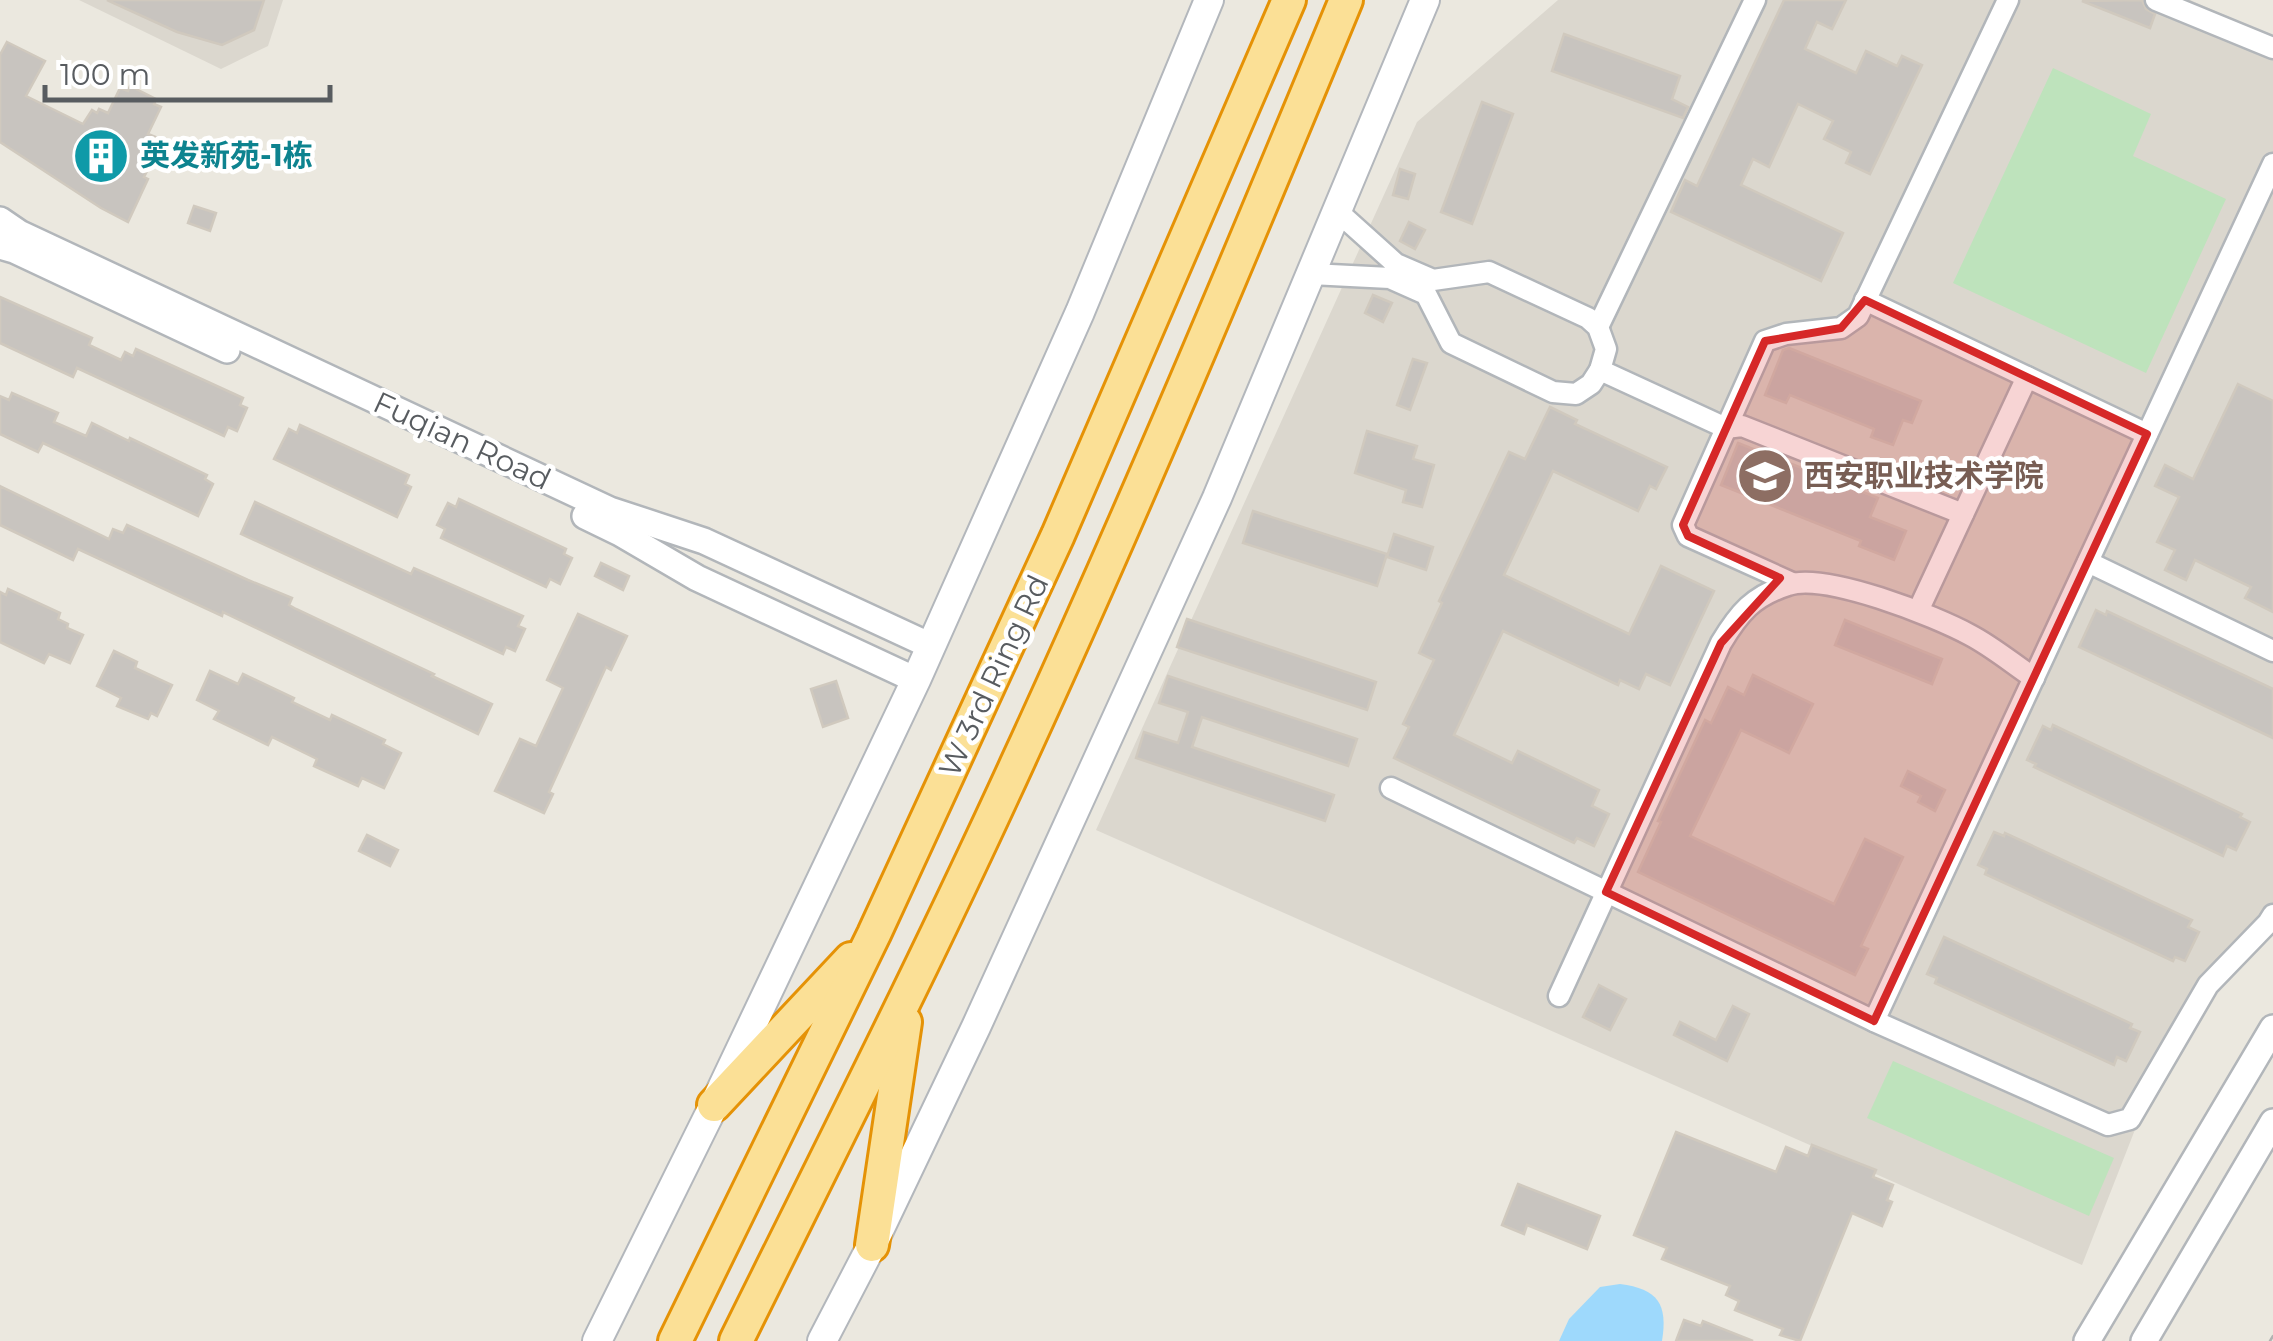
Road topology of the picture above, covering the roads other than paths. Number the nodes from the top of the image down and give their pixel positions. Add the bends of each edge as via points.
1 (1209, 0) edge
2 (1289, 0) edge
3 (1346, 0) edge
4 (1425, 0) edge
5 (1755, 0) edge
6 (2008, 0) edge
7 (2156, 0) edge
8 (2273, 48) edge
9 (2273, 164) edge
10 (1337, 211) junction
11 (0, 220) edge
12 (0, 246) edge
13 (1311, 274) junction
14 (1866, 300) junction
15 (1598, 327) junction
16 (1600, 370) junction
17 (2027, 377) junction
18 (1726, 428) junction
19 (2147, 434) junction
20 (1963, 514) junction
21 (2088, 562) junction
22 (1792, 583) junction
23 (1918, 611) junction
24 (931, 646) junction
25 (2273, 651) edge
26 (2034, 678) junction
27 (916, 680) junction
28 (1391, 788) dead end
29 (1606, 892) junction
30 (2273, 915) edge
31 (874, 934) junction
32 (910, 990) junction
33 (1559, 996) dead end
34 (1874, 1021) junction
35 (2273, 1028) edge
36 (714, 1106) junction
37 (2273, 1122) edge
38 (872, 1245) junction
39 (597, 1341) edge
40 (675, 1341) edge
41 (736, 1341) edge
42 (822, 1341) edge
43 (2087, 1341) edge
44 (2144, 1341) edge

1 - 24 main road
2 - 31 highway, W 3rd Ring Rd via 1058,535
3 - 32 highway, W 3rd Ring Rd via 1212,323
4 - 10 main road
5 - 15 street
6 - 14 street
7 - 8 street
9 - 19 street
10 - 13 main road
10 - 15 street via 1396,264 1433,280 1489,272
11 - 24 street, Fuqian Road via 610,510 704,541
12 - 27 street, Fuqian Road via 620,532 696,578
13 - 16 street via 1390,278 1426,294 1450,342 1554,392 1576,394
13 - 38 main road via 1217,498
14 - 17 street
14 - 18 street via 1841,328 1765,341
15 - 16 street via 1606,349
16 - 18 street
17 - 19 street
17 - 20 street
18 - 20 street via 1742,426
18 - 22 street via 1683,524 1688,536
19 - 21 street
20 - 23 street
21 - 25 street
21 - 26 street
22 - 23 street via 1846,588
22 - 29 street via 1758,598 1728,630
23 - 26 street via 1972,636
24 - 27 main road
26 - 34 street
27 - 36 main road
28 - 29 street
29 - 33 street
29 - 34 street
30 - 34 street via 2208,985 2130,1119 2108,1125
31 - 36 highway
31 - 40 highway, W 3rd Ring Rd
32 - 38 highway
32 - 41 highway, W 3rd Ring Rd
35 - 43 street
36 - 39 main road
37 - 44 street
38 - 42 main road

